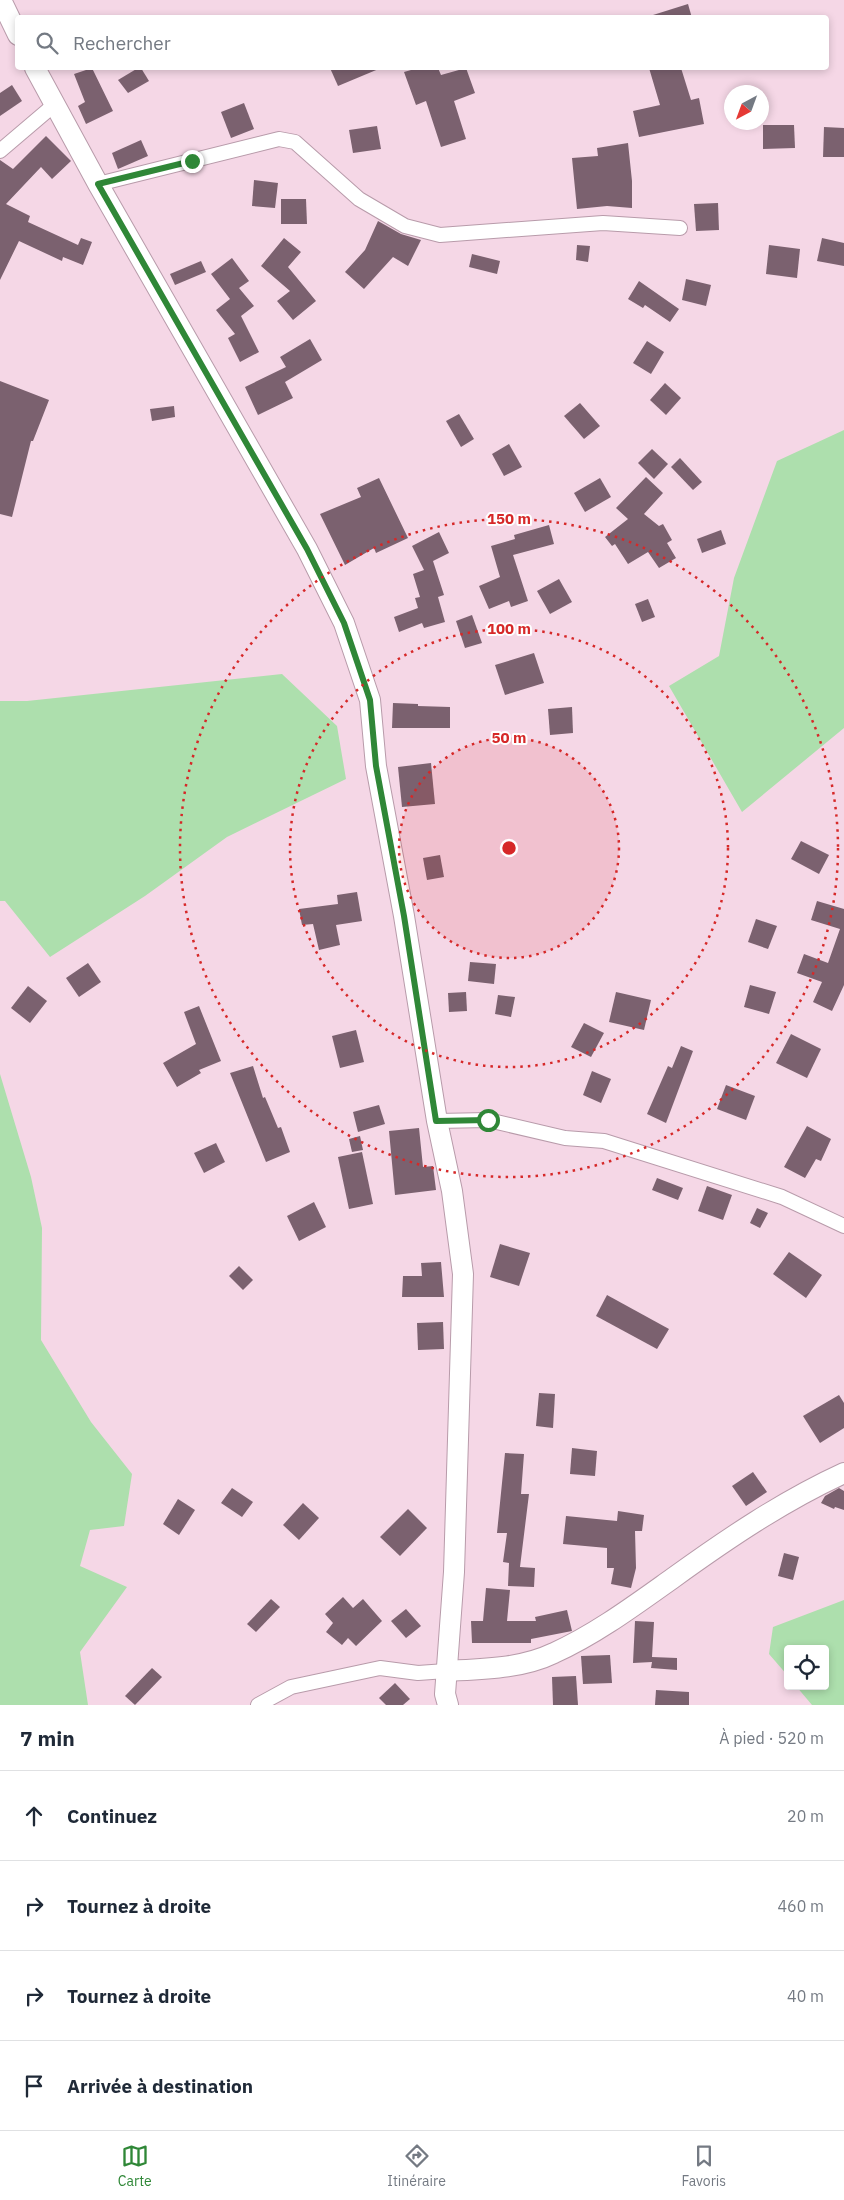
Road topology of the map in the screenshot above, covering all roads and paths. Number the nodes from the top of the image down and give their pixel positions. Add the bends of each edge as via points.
1 (1, 0) edge
2 (15, 29) edge
3 (36, 70) edge
4 (54, 105) junction
5 (0, 151) edge
6 (98, 184) junction
7 (680, 228) dead end
8 (436, 1121) junction
9 (844, 1226) edge
10 (844, 1473) edge
11 (446, 1671) junction
12 (443, 1701) edge
13 (258, 1705) edge

1 - 2 street
3 - 4 street
4 - 5 street
4 - 6 street
6 - 7 street via 279,139 295,142 359,199 405,226 440,235 603,223
6 - 8 street via 307,549 344,623 370,700 376,766 404,916
8 - 9 street via 488,1120 566,1138 604,1140 782,1197
8 - 11 street via 452,1191 463,1274 454,1572
10 - 11 street via 808,1489 619,1616 553,1654 503,1668
11 - 12 street
11 - 13 street via 418,1673 380,1668 291,1687

